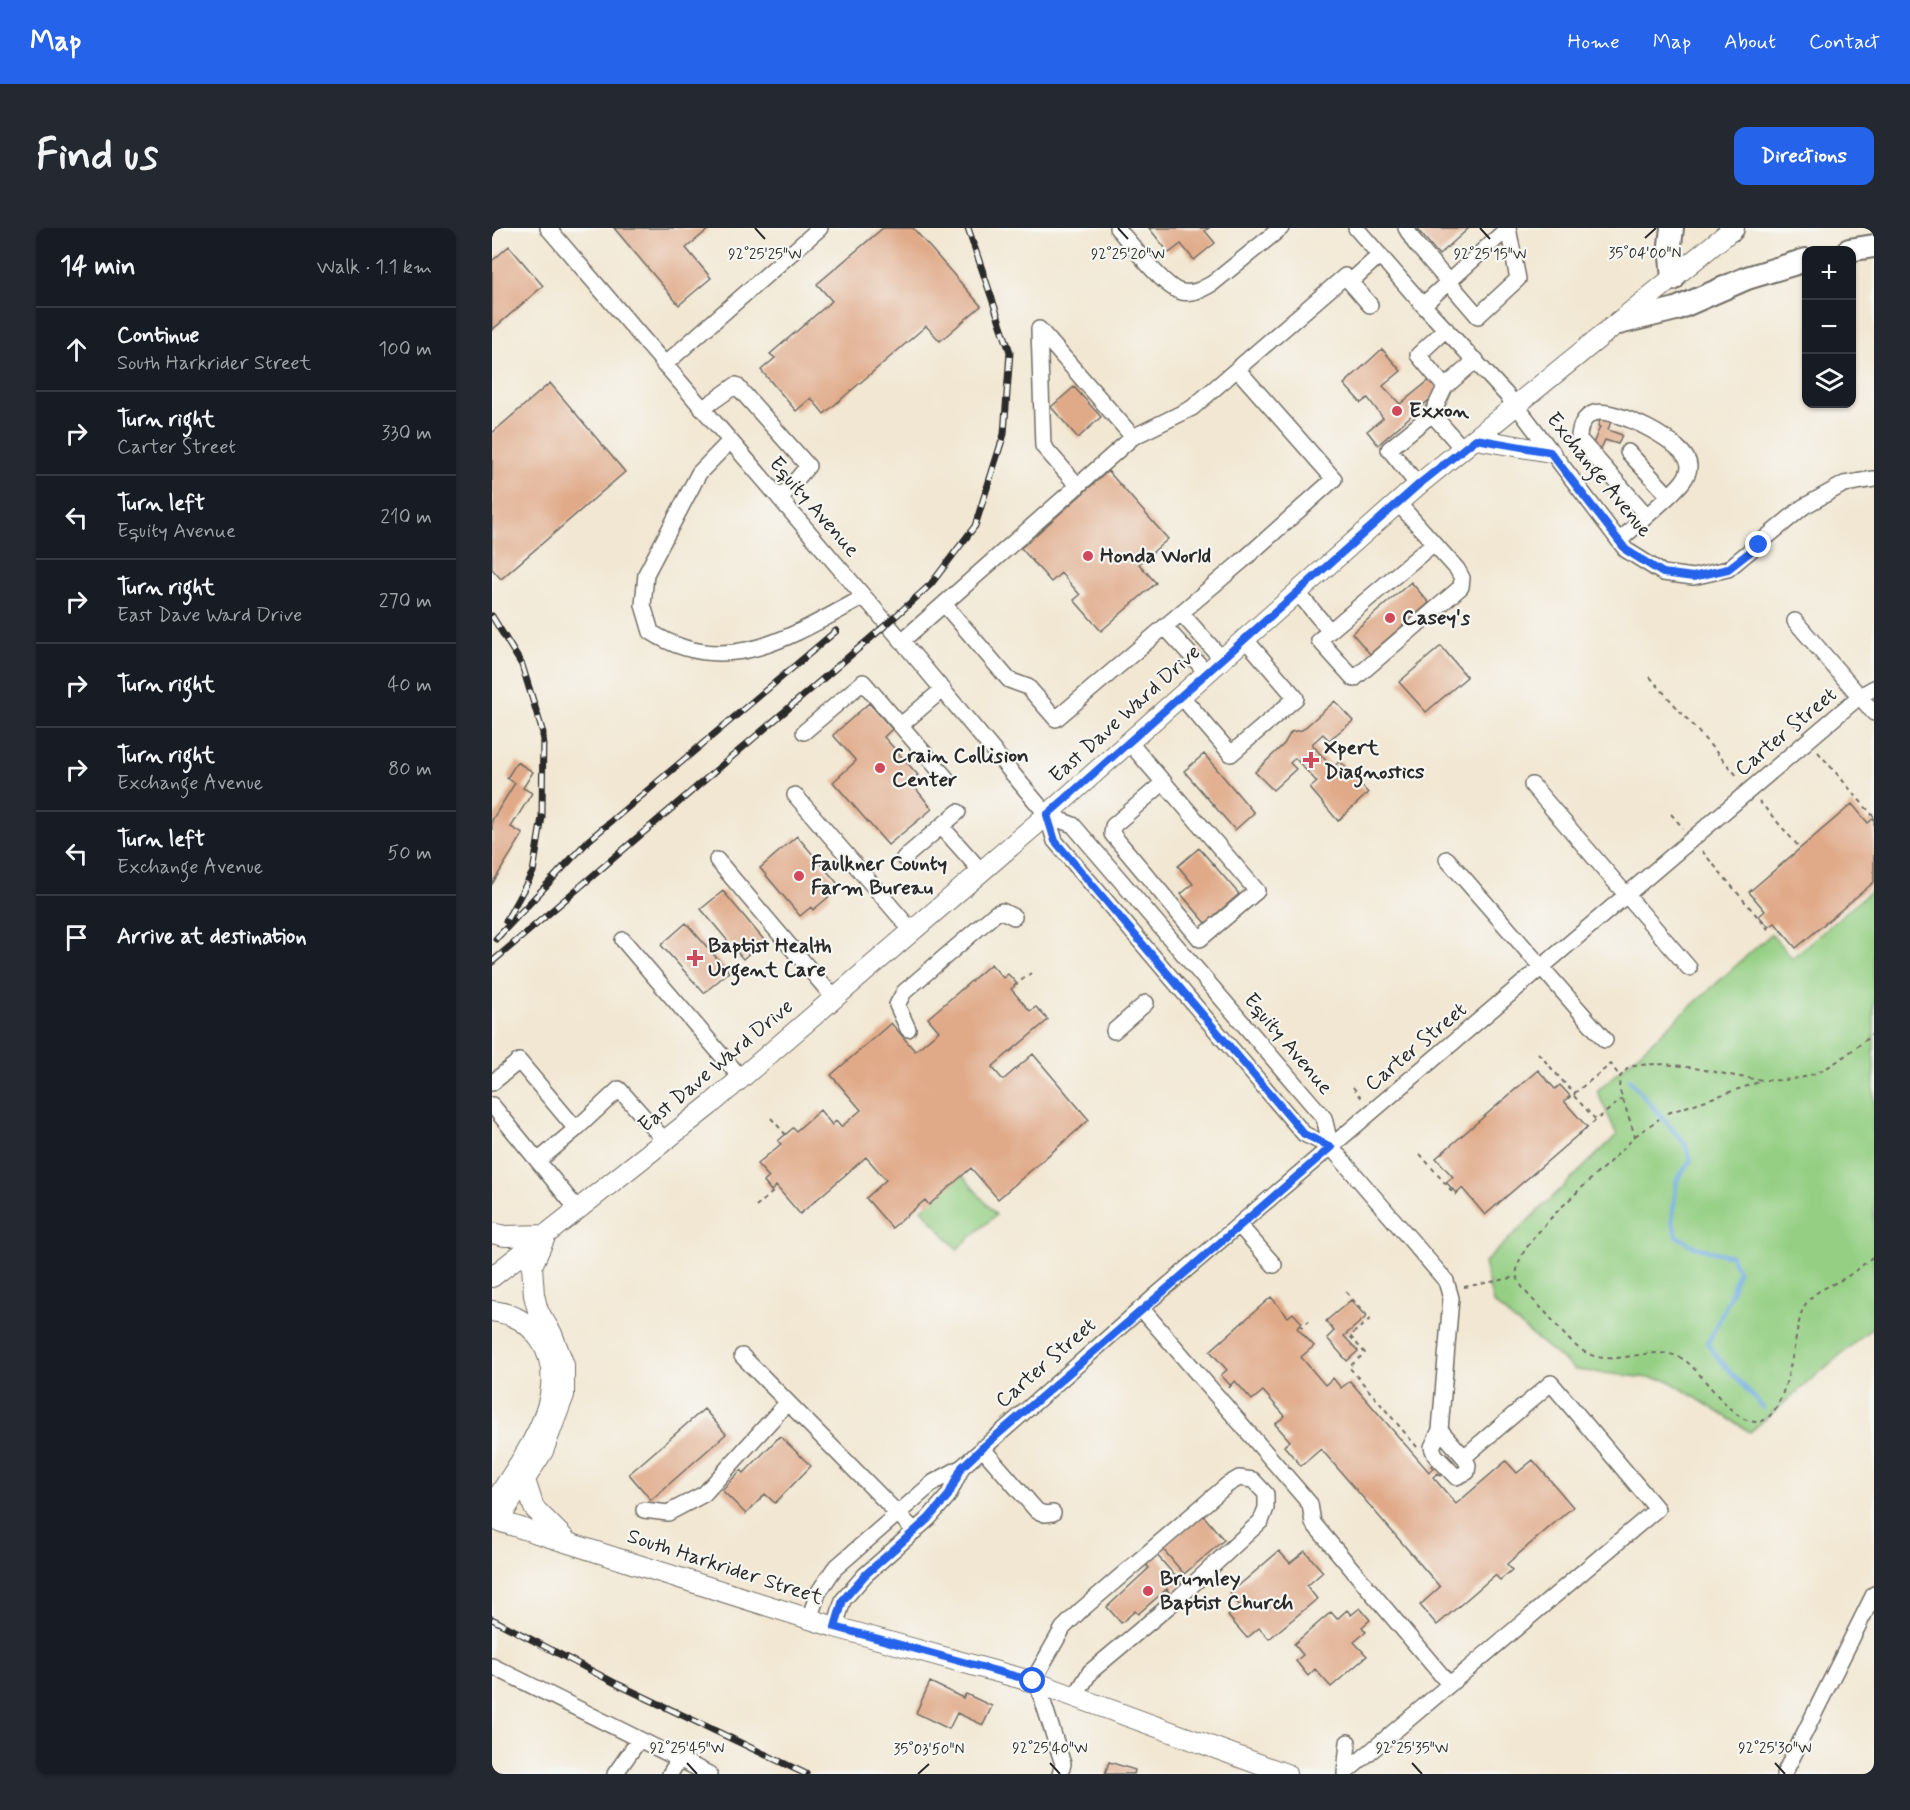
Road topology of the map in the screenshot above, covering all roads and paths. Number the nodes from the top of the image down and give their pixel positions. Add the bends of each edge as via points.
1 (548, 228) edge
2 (820, 228) edge
3 (1117, 228) edge
4 (1281, 228) edge
5 (1356, 228) edge
6 (1406, 228) edge
7 (1672, 228) edge
8 (1732, 228) edge
9 (1874, 246) edge
10 (1856, 249) edge
11 (1380, 255) junction
12 (1802, 261) edge
13 (1673, 279) junction
14 (1350, 282) junction
15 (1448, 282) junction
16 (1370, 305) dead end
17 (1423, 305) junction
18 (1619, 324) junction
19 (1446, 329) junction
20 (1476, 360) junction
21 (664, 365) junction
22 (1238, 370) junction
23 (1445, 387) junction
24 (1516, 405) junction
25 (702, 409) junction
26 (1432, 414) junction
27 (1133, 437) junction
28 (730, 441) junction
29 (1470, 444) junction
30 (1550, 452) junction
31 (1628, 452) dead end
32 (1874, 479) edge
33 (1418, 485) junction
34 (1077, 486) junction
35 (1669, 496) junction
36 (780, 499) junction
37 (1398, 503) junction
38 (1647, 516) junction
39 (1619, 541) junction
40 (1434, 543) junction
41 (1298, 593) junction
42 (864, 597) junction
43 (944, 604) junction
44 (1181, 613) junction
45 (1795, 621) dead end
46 (1165, 627) junction
47 (1330, 631) junction
48 (1245, 639) junction
49 (902, 641) junction
50 (1222, 659) junction
51 (1207, 673) junction
52 (1650, 676) dead end
53 (1874, 688) edge
54 (943, 689) junction
55 (1181, 696) junction
56 (1860, 696) junction
57 (1874, 713) edge
58 (1786, 716) dead end
59 (901, 725) junction
60 (804, 732) dead end
61 (1808, 741) junction
62 (1129, 742) junction
63 (946, 778) dead end
64 (1164, 782) junction
65 (1532, 785) dead end
66 (1750, 790) junction
67 (795, 795) dead end
68 (958, 812) dead end
69 (1047, 815) junction
70 (1874, 817) edge
71 (941, 826) junction
72 (1800, 848) dead end
73 (904, 858) dead end
74 (1447, 859) dead end
75 (717, 860) dead end
76 (981, 871) junction
77 (1733, 886) dead end
78 (1627, 895) junction
79 (1014, 917) dead end
80 (1772, 925) dead end
81 (912, 931) junction
82 (623, 940) dead end
83 (1184, 954) junction
84 (1542, 967) junction
85 (1689, 968) dead end
86 (1165, 970) junction
87 (1031, 973) dead end
88 (1014, 986) dead end
89 (834, 998) junction
90 (1146, 1003) dead end
91 (908, 1029) dead end
92 (1114, 1031) dead end
93 (1874, 1033) edge
94 (1605, 1040) dead end
95 (1538, 1053) dead end
96 (1620, 1077) junction
97 (741, 1078) junction
98 (1765, 1080) junction
99 (492, 1083) edge
100 (1300, 1091) junction
101 (1574, 1095) junction
102 (1567, 1099) dead end
103 (1622, 1099) junction
104 (492, 1105) edge
105 (1282, 1107) junction
106 (1668, 1113) dead end
107 (771, 1118) dead end
108 (1659, 1119) dead end
109 (1596, 1121) junction
110 (576, 1129) junction
111 (786, 1134) dead end
112 (1578, 1135) dead end
113 (1635, 1136) junction
114 (665, 1141) junction
115 (1331, 1147) junction
116 (1420, 1154) dead end
117 (538, 1161) junction
118 (774, 1189) dead end
119 (1459, 1191) dead end
120 (756, 1207) dead end
121 (578, 1210) junction
122 (1239, 1225) junction
123 (492, 1233) edge
124 (546, 1235) junction
125 (1874, 1256) edge
126 (1274, 1265) dead end
127 (492, 1277) edge
128 (1517, 1277) junction
129 (1458, 1288) dead end
130 (1346, 1292) dead end
131 (1141, 1308) junction
132 (492, 1311) edge
133 (1309, 1321) dead end
134 (1300, 1325) dead end
135 (742, 1356) dead end
136 (786, 1404) junction
137 (1417, 1447) dead end
138 (982, 1448) junction
139 (962, 1467) junction
140 (518, 1477) junction
141 (492, 1487) edge
142 (644, 1510) dead end
143 (898, 1513) junction
144 (1053, 1513) dead end
145 (494, 1515) edge
146 (915, 1531) junction
147 (569, 1543) junction
148 (1874, 1594) edge
149 (809, 1619) junction
150 (835, 1627) junction
151 (492, 1665) edge
152 (1035, 1682) junction
153 (1449, 1684) junction
154 (1075, 1697) junction
155 (639, 1740) junction
156 (1348, 1742) dead end
157 (679, 1760) junction
158 (615, 1774) edge
159 (670, 1774) edge
160 (709, 1774) edge
161 (1060, 1774) edge
162 (1286, 1774) edge
163 (1345, 1774) edge
164 (1784, 1774) edge

1 - 21 street, Equity Avenue
2 - 21 street
3 - 4 street via 1166,283 1179,292 1190,292 1213,284
5 - 11 street, Exchange Avenue
6 - 15 street
7 - 13 highway
8 - 13 main road, East Dave Ward Drive
9 - 10 highway
11 - 14 street
11 - 17 street, Exchange Avenue
12 - 18 highway via 1756,274 1676,309
13 - 18 main road, East Dave Ward Drive
14 - 16 street
14 - 22 street via 1345,276
15 - 15 street via 1465,267 1508,228 1518,279 1478,316
15 - 17 street
17 - 19 street, Exchange Avenue
18 - 24 main road, East Dave Ward Drive
19 - 20 street, Exchange Avenue
19 - 23 street via 1418,355
20 - 23 street
20 - 24 street, Exchange Avenue
21 - 25 street, Equity Avenue
22 - 27 street via 1192,408
22 - 44 street via 1334,479
23 - 26 street
24 - 29 main road, East Dave Ward Drive
24 - 30 street, Exchange Avenue
25 - 28 street, Equity Avenue
25 - 36 street via 736,385 808,466
26 - 29 street
26 - 33 street via 1389,449
27 - 34 street
27 - 34 street via 1039,329 1044,446
28 - 36 street, Equity Avenue
28 - 42 street via 699,473 646,574 643,605 651,632 670,644 700,654 742,653 782,641
29 - 30 main road
29 - 33 main road, East Dave Ward Drive
30 - 39 street, Exchange Avenue
31 - 35 street
32 - 39 street, Exchange Avenue via 1844,484 1803,507 1728,569 1693,577 1663,573 1626,550
33 - 37 main road, East Dave Ward Drive
34 - 43 street
35 - 38 street
35 - 38 street via 1689,466 1686,455 1668,438 1606,419 1582,422 1579,439
36 - 42 street, Equity Avenue
37 - 40 street
37 - 41 main road, East Dave Ward Drive
38 - 39 street
40 - 47 street
40 - 47 street via 1457,569 1461,587 1354,679 1319,640
41 - 47 street
41 - 48 main road, East Dave Ward Drive
42 - 49 street, Equity Avenue
43 - 46 street via 1010,680 1028,687 1056,718
43 - 49 street
44 - 46 street
44 - 50 street
45 - 56 street
46 - 51 street
48 - 50 main road, East Dave Ward Drive
48 - 55 street via 1296,698 1231,754
49 - 54 street, Equity Avenue
50 - 51 main road, East Dave Ward Drive
51 - 55 main road, East Dave Ward Drive
52 - 66 path
53 - 56 street, Carter Street
54 - 59 street
54 - 69 street, Equity Avenue
55 - 62 main road, East Dave Ward Drive
56 - 57 street
56 - 61 street, Carter Street
58 - 61 path
59 - 60 street via 863,681
59 - 63 street
61 - 66 street, Carter Street
61 - 70 path
62 - 64 street
62 - 69 main road, East Dave Ward Drive
64 - 64 street via 1257,891 1200,939 1112,834 1113,826
65 - 78 street
66 - 72 path
66 - 78 street, Carter Street
67 - 81 street
68 - 71 street
69 - 76 main road, East Dave Ward Drive
69 - 83 street, Equity Avenue via 1073,825
69 - 86 street, Equity Avenue via 1055,841
71 - 73 street
71 - 76 street
74 - 84 street
75 - 89 street
76 - 81 main road, East Dave Ward Drive
77 - 80 path via 1768,929
78 - 84 street, Carter Street
78 - 85 street
79 - 91 street via 1002,911 996,913 904,992 897,1005
81 - 89 main road, East Dave Ward Drive
82 - 97 street
83 - 86 street
83 - 100 street, Equity Avenue
84 - 94 street
84 - 115 street, Carter Street
86 - 105 street, Equity Avenue
87 - 88 path
89 - 97 main road, East Dave Ward Drive
90 - 92 street
93 - 98 path via 1819,1071 1803,1077
95 - 101 path
96 - 98 path via 1629,1067 1672,1063
96 - 101 path via 1611,1064
96 - 103 path
97 - 114 main road, East Dave Ward Drive
98 - 106 path
99 - 110 street via 519,1061
100 - 105 street
100 - 115 street, Equity Avenue via 1324,1118
101 - 102 path
101 - 109 path
103 - 109 path
103 - 113 path
104 - 117 street
105 - 115 street, Equity Avenue via 1304,1134
107 - 111 path
108 - 113 path
109 - 112 path
110 - 114 street via 619,1089
110 - 117 street
113 - 128 path via 1549,1220 1518,1262
114 - 121 main road, East Dave Ward Drive
115 - 122 street, Carter Street
115 - 153 street via 1446,1281 1451,1298 1440,1430 1464,1457 1551,1383 1657,1509
116 - 119 path via 1455,1195
117 - 121 street
118 - 120 path
121 - 124 main road, East Dave Ward Drive
122 - 126 street
122 - 131 street, Carter Street
123 - 124 main road
124 - 127 main road, East Dave Ward Drive
124 - 140 main road via 532,1266 534,1295 564,1365 564,1395 543,1451
125 - 128 path via 1809,1298 1779,1400 1772,1415 1761,1422 1748,1421 1736,1414 1683,1360 1650,1354 1599,1357 1580,1351
128 - 129 path
130 - 137 path via 1370,1319 1350,1336 1365,1353 1349,1367
131 - 138 street, Carter Street
131 - 153 street via 1310,1504 1313,1523
132 - 140 main road via 512,1313 532,1328 546,1350 552,1376 548,1405
133 - 134 path
135 - 136 street
136 - 142 street via 704,1494 668,1513
136 - 143 street
138 - 139 street, Carter Street
138 - 144 street via 1037,1511
139 - 143 street, Carter Street via 934,1482
139 - 146 street, Carter Street via 948,1496
140 - 141 main road
140 - 145 main road
140 - 147 main road via 534,1508
143 - 146 street
143 - 149 street, Carter Street via 834,1569 818,1593
145 - 147 main road, South Harkrider Street
146 - 150 street, Carter Street via 843,1600
147 - 149 main road, South Harkrider Street
148 - 164 street
149 - 150 main road, South Harkrider Street
150 - 152 main road, South Harkrider Street
151 - 155 street
152 - 154 main road, South Harkrider Street
152 - 154 street via 1063,1628 1080,1611 1227,1485 1239,1478 1253,1480 1266,1494 1266,1508 1256,1527 1090,1672
152 - 161 street via 1063,1764
153 - 163 street
154 - 162 main road, South Harkrider Street
155 - 157 street
155 - 158 street
156 - 163 street
157 - 159 street
157 - 160 street

